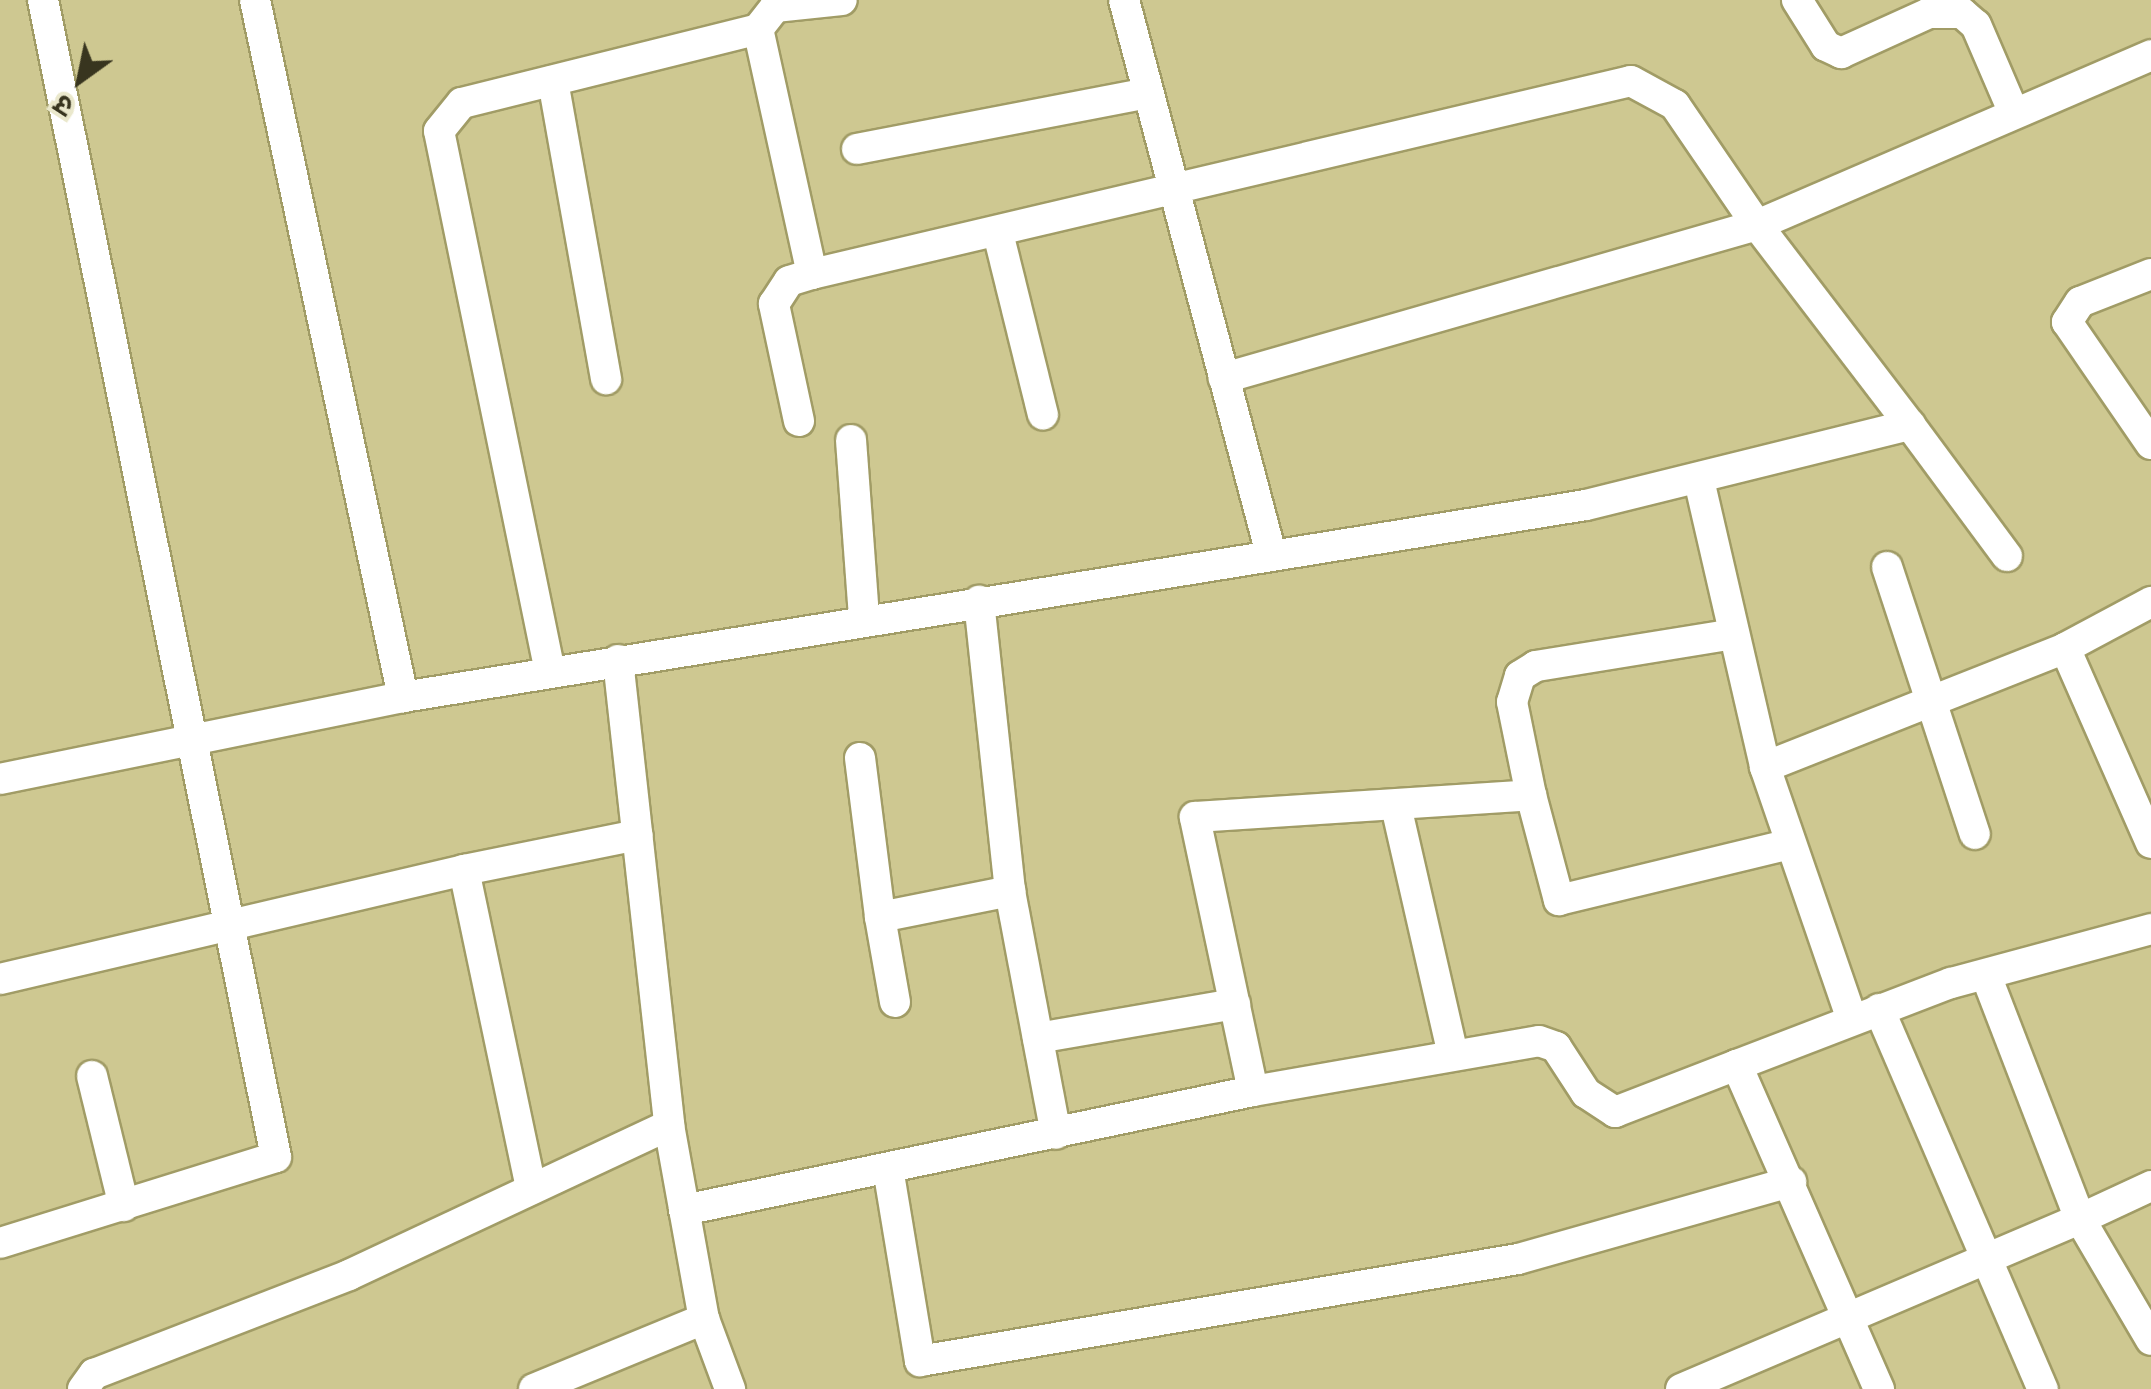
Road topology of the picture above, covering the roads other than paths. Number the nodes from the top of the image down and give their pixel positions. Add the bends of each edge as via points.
1 (44, 0) edge
2 (255, 0) edge
3 (842, 0) edge
4 (1124, 0) edge
5 (1797, 0) edge
6 (758, 28) junction
7 (2151, 55) edge
8 (553, 81) junction
9 (1148, 94) junction
10 (2013, 111) junction
11 (857, 149) dead end
12 (1175, 193) junction
13 (1757, 225) junction
14 (998, 233) junction
15 (812, 274) junction
16 (2151, 274) edge
17 (1224, 378) junction
18 (606, 379) dead end
19 (1042, 415) dead end
20 (799, 421) dead end
21 (1910, 425) junction
22 (851, 440) dead end
23 (2151, 444) edge
24 (1699, 480) junction
25 (1271, 554) junction
26 (2007, 556) dead end
27 (1887, 567) dead end
28 (979, 601) junction
29 (2151, 602) edge
30 (864, 618) junction
31 (1734, 634) junction
32 (2065, 648) junction
33 (618, 660) junction
34 (550, 672) junction
35 (403, 697) junction
36 (1931, 701) junction
37 (187, 736) junction
38 (860, 758) dead end
39 (1765, 768) junction
40 (0, 779) edge
41 (1531, 796) junction
42 (1396, 806) junction
43 (1974, 834) dead end
44 (637, 835) junction
45 (2151, 843) edge
46 (1790, 844) junction
47 (464, 870) junction
48 (1010, 891) junction
49 (880, 917) junction
50 (225, 924) junction
51 (2151, 929) edge
52 (1986, 975) junction
53 (0, 979) edge
54 (895, 1002) dead end
55 (1234, 1004) junction
56 (1866, 1014) junction
57 (1038, 1038) junction
58 (1453, 1056) junction
59 (1737, 1065) junction
60 (92, 1076) dead end
61 (1253, 1091) junction
62 (668, 1125) junction
63 (1056, 1134) junction
64 (888, 1168) junction
65 (1791, 1182) junction
66 (2151, 1186) edge
67 (531, 1189) junction
68 (124, 1206) junction
69 (684, 1210) junction
70 (2080, 1219) junction
71 (0, 1243) edge
72 (1988, 1260) junction
73 (1852, 1318) junction
74 (704, 1319) junction
75 (2151, 1340) edge
76 (1690, 1387) edge
77 (538, 1388) edge
78 (84, 1389) edge
79 (730, 1389) edge
80 (1878, 1389) edge
81 (2043, 1389) edge

1 - 37 street
2 - 35 street
3 - 6 street via 775,7
4 - 9 street
5 - 10 street via 1826,46 1841,54 1929,13 1962,12 1976,25
6 - 8 street
6 - 15 street
7 - 10 street
8 - 18 street
8 - 34 street via 462,103 439,131
9 - 11 street
9 - 12 street
10 - 13 street
12 - 13 street via 1631,81 1674,106
12 - 14 street
12 - 17 street
13 - 17 street
13 - 21 street
14 - 15 street
14 - 19 street
15 - 20 street via 790,281 774,304
16 - 23 street via 2080,302 2067,322
17 - 25 street
21 - 24 street
21 - 26 street
22 - 30 street
24 - 25 street
24 - 31 street
25 - 28 street
27 - 36 street
28 - 30 street
28 - 48 street
29 - 32 street
30 - 33 street
31 - 39 street
31 - 41 street via 1536,666 1520,676 1512,702
32 - 36 street
32 - 45 street
33 - 34 street
33 - 44 street
34 - 35 street
35 - 37 street
36 - 39 street
36 - 43 street
37 - 40 street
37 - 50 street
38 - 49 street
39 - 46 street
41 - 42 street
41 - 46 street via 1559,900
42 - 55 street via 1196,817
42 - 58 street
44 - 47 street
44 - 62 street
46 - 56 street
47 - 50 street
47 - 67 street
48 - 49 street
48 - 57 street
49 - 54 street
50 - 53 street
50 - 68 street via 276,1157
51 - 52 street
52 - 56 street
52 - 70 street
55 - 57 street
55 - 61 street
56 - 59 street
56 - 72 street
57 - 63 street
58 - 59 street via 1538,1041 1556,1047 1586,1093 1615,1112
58 - 61 street
59 - 65 street
60 - 68 street
61 - 63 street
62 - 67 street
62 - 69 street
63 - 64 street
64 - 65 street via 920,1361 1518,1260
64 - 69 street
65 - 73 street
66 - 70 street
67 - 78 street via 278,1305 94,1374
68 - 71 street
69 - 74 street
70 - 72 street
70 - 75 street
72 - 73 street
72 - 81 street
73 - 76 street
73 - 80 street
74 - 77 street
74 - 79 street

